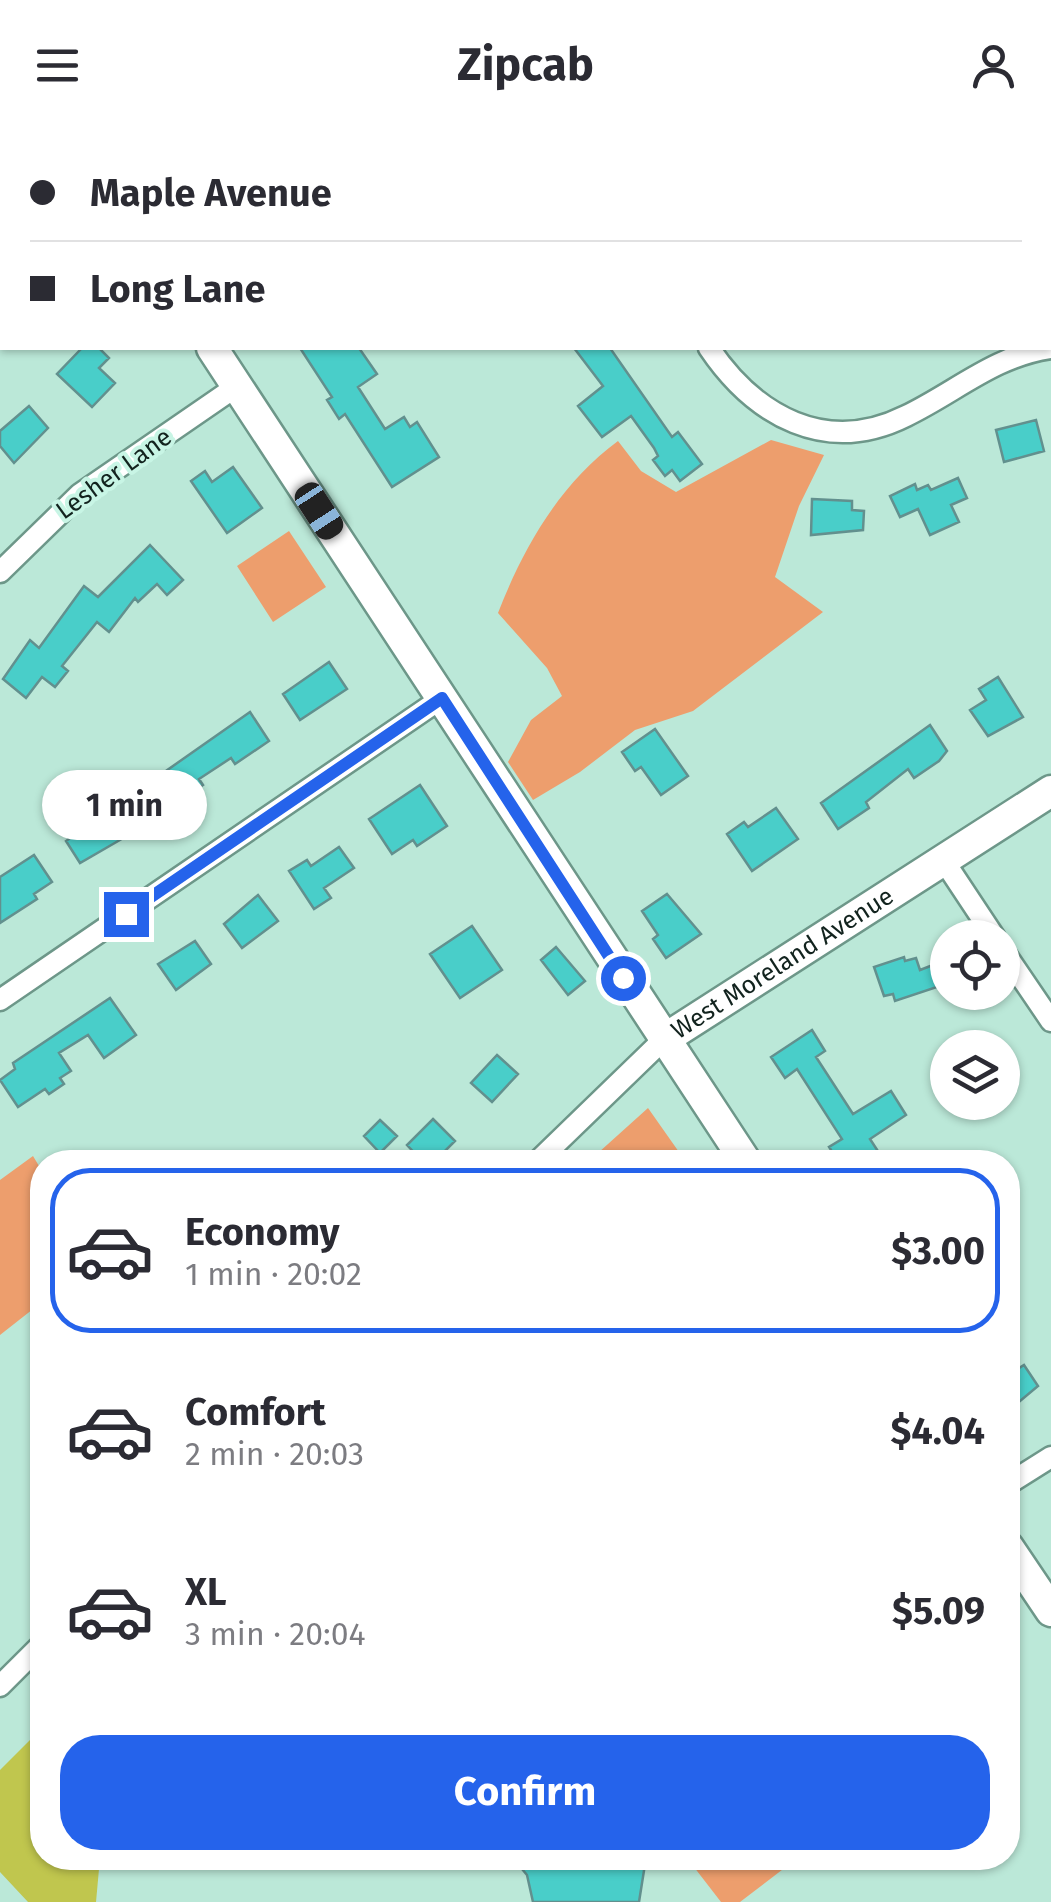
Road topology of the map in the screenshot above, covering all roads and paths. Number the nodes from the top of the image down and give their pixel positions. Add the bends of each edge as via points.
1 (213, 350) edge
2 (710, 350) edge
3 (1043, 350) edge
4 (237, 386) junction
5 (0, 572) edge
6 (442, 698) junction
7 (1051, 791) edge
8 (944, 861) junction
9 (983, 920) edge
10 (1020, 975) edge
11 (0, 1000) edge
12 (1051, 1021) edge
13 (663, 1040) junction
14 (549, 1150) edge
15 (738, 1150) edge
16 (1051, 1456) edge
17 (1020, 1476) edge
18 (1020, 1565) edge
19 (1050, 1609) edge
20 (30, 1656) edge
21 (0, 1686) edge

1 - 4 street
2 - 3 street via 764,408 828,434 888,424 1002,360
4 - 5 street, Lesher Lane via 80,494
4 - 6 street
6 - 11 street
6 - 13 street
7 - 8 street, West Moreland Avenue
8 - 9 street
8 - 13 street, West Moreland Avenue
10 - 12 street
13 - 14 street, West Moreland Avenue
13 - 15 street
16 - 17 street
18 - 19 street
20 - 21 street

